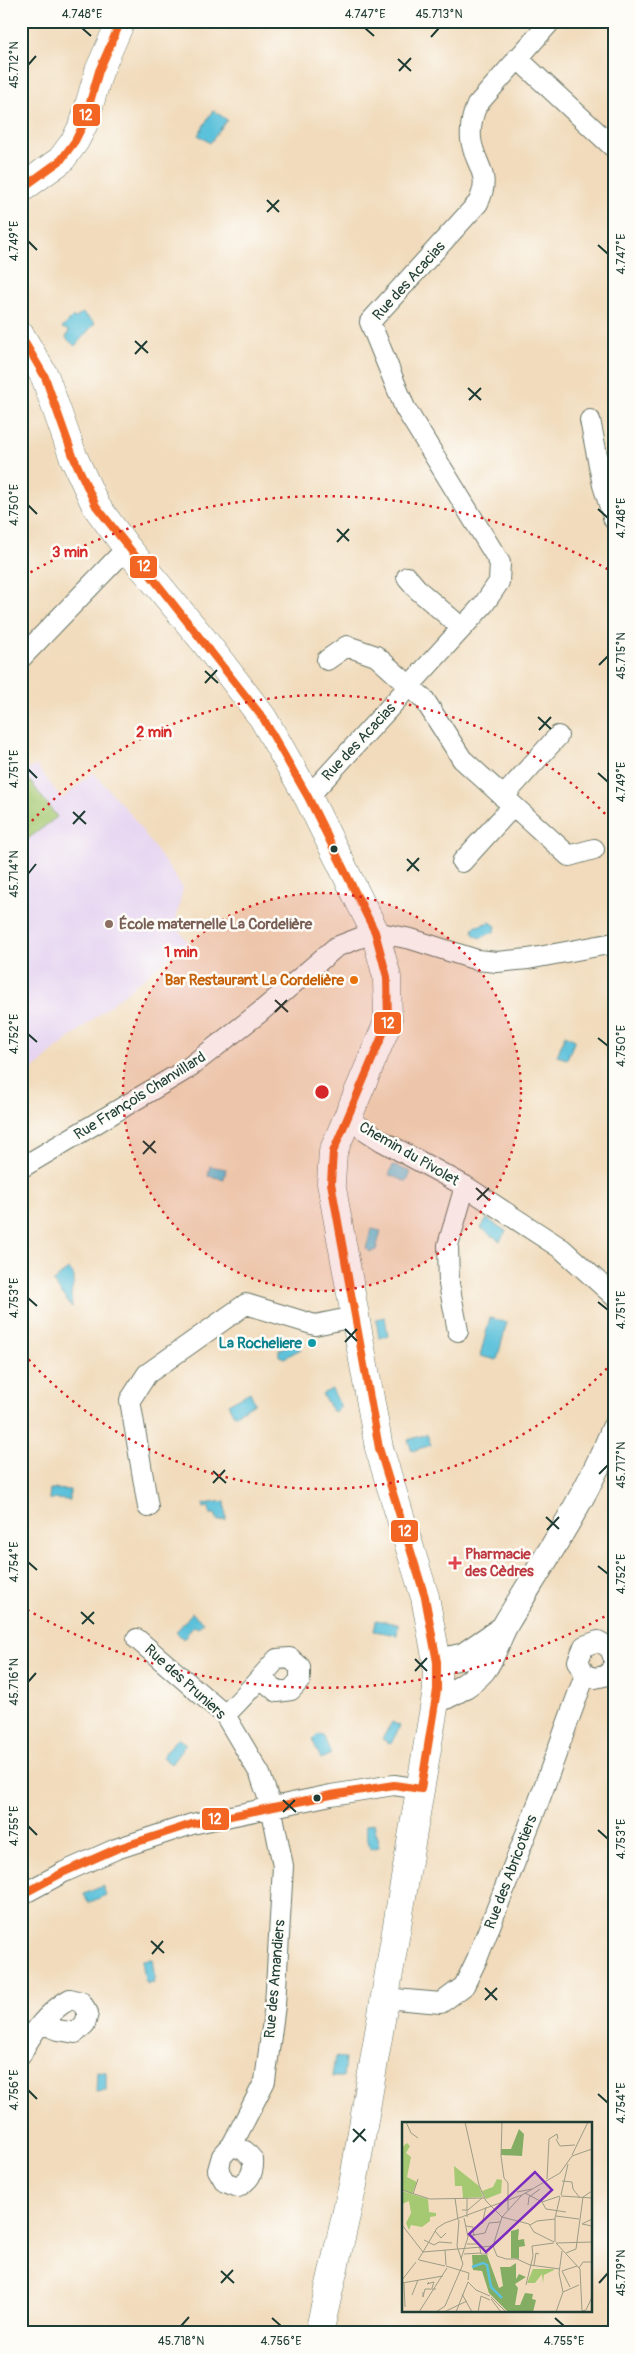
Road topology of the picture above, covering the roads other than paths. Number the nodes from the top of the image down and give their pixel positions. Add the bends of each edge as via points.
1 (121, 21) edge
2 (551, 21) edge
3 (517, 58) junction
4 (614, 148) edge
5 (21, 189) edge
6 (21, 336) edge
7 (590, 420) dead end
8 (614, 520) edge
9 (127, 548) junction
10 (407, 577) dead end
11 (462, 628) junction
12 (21, 658) edge
13 (326, 660) dead end
14 (411, 686) junction
15 (558, 736) dead end
16 (308, 797) junction
17 (508, 801) junction
18 (594, 849) dead end
19 (462, 862) dead end
20 (375, 932) junction
21 (614, 944) edge
22 (348, 1119) junction
23 (21, 1168) edge
24 (464, 1186) junction
25 (614, 1296) edge
26 (354, 1317) junction
27 (458, 1331) dead end
28 (614, 1429) edge
29 (148, 1507) dead end
30 (503, 1629) junction
31 (137, 1639) dead end
32 (614, 1659) edge
33 (437, 1662) junction
34 (614, 1664) edge
35 (585, 1675) junction
36 (261, 1678) dead end
37 (436, 1701) junction
38 (225, 1715) junction
39 (421, 1788) junction
40 (271, 1806) junction
41 (21, 1896) edge
42 (383, 2001) junction
43 (43, 2024) dead end
44 (21, 2055) edge
45 (232, 2145) dead end
46 (319, 2333) edge

1 - 5 main road via 99,71 84,124 75,141 61,160
2 - 3 street, Rue des Acacias
3 - 4 street
3 - 11 street, Rue des Acacias via 477,105 472,117 471,142 483,178 484,192 478,203 370,322 405,408 500,563 500,582
6 - 9 main road via 44,377 73,456 96,506
7 - 8 street via 603,485
9 - 12 street
9 - 16 main road via 263,718
10 - 11 street
11 - 14 street, Rue des Acacias
13 - 14 street via 347,646 376,656
14 - 16 street, Rue des Acacias
14 - 17 street via 424,699 462,759
15 - 17 street
16 - 20 main road
17 - 18 street via 569,856
17 - 19 street
20 - 21 street via 411,939 477,960 497,962
20 - 22 main road via 387,976 388,1022
20 - 23 street, Rue François Chanvillard via 336,947 188,1069
22 - 24 street, Chemin du Pivolet
22 - 26 main road via 333,1152 331,1183
24 - 25 street, Chemin du Pivolet via 562,1249
24 - 27 street via 448,1245 449,1284
26 - 29 street via 315,1325 246,1304 147,1374 130,1400
26 - 33 main road via 379,1448 425,1597
28 - 30 street via 598,1470
30 - 33 street via 463,1656
30 - 37 street via 484,1669 455,1693
31 - 38 street, Rue des Pruniers
32 - 35 street via 610,1648 598,1642 584,1646 578,1661
33 - 37 main road
34 - 35 street via 608,1675 595,1678
35 - 42 street, Rue des Abricotiers via 540,1798 464,1986 441,2002
36 - 38 street
37 - 39 main road
38 - 40 street, Rue des Pruniers via 260,1774
39 - 40 street via 394,1785
39 - 42 main road
40 - 41 street via 192,1824 116,1849
40 - 45 street, Rue des Amandiers via 283,1866 275,2005 265,2081
42 - 46 main road via 353,2185
43 - 44 street

